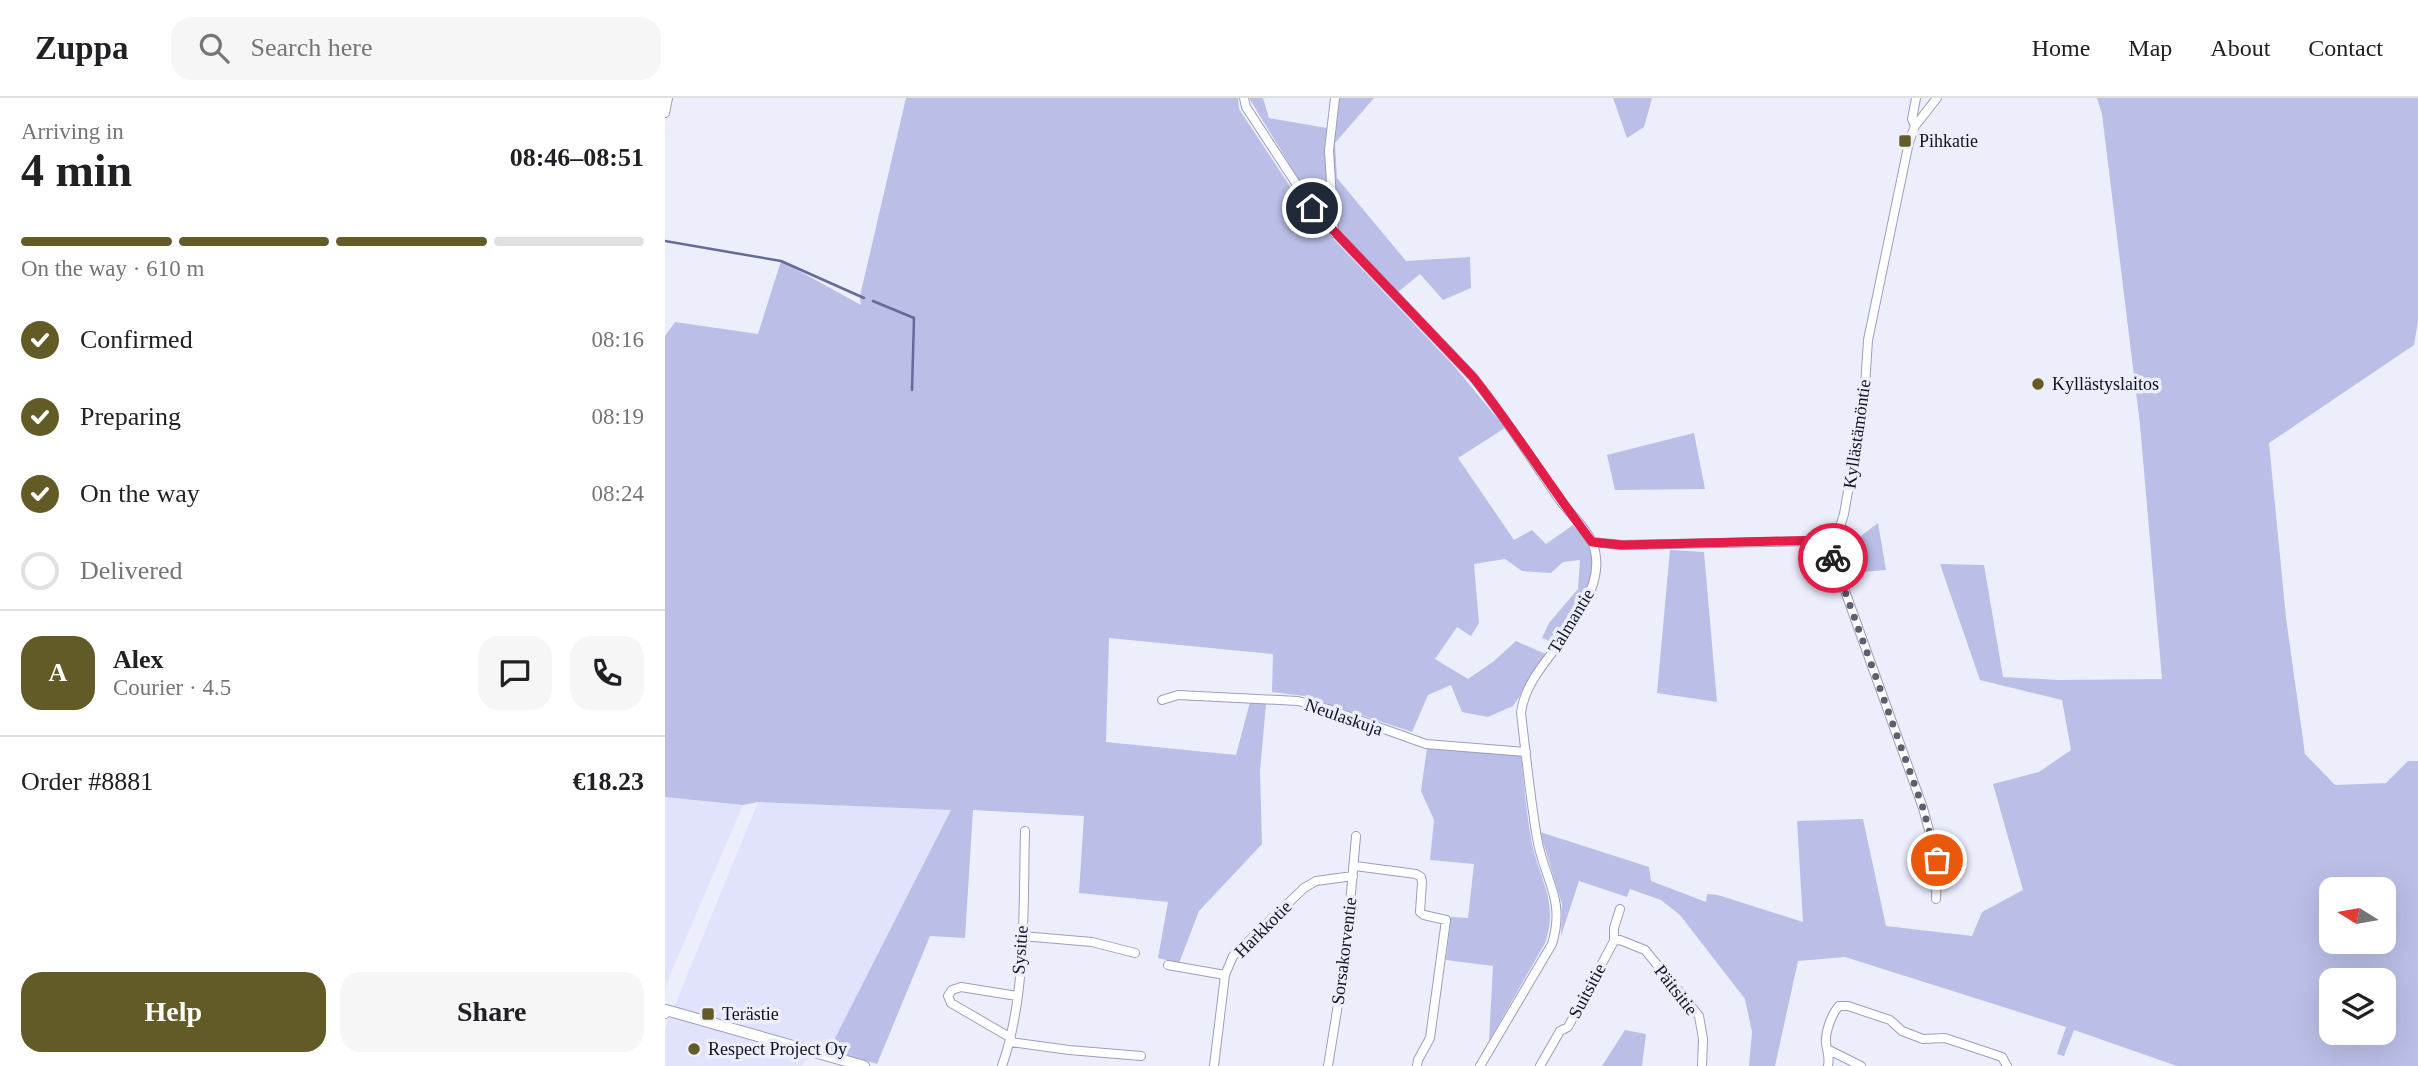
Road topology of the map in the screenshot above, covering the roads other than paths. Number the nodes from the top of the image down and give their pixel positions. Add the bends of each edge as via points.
1 (668, 98) edge
2 (1244, 98) edge
3 (1335, 98) edge
4 (1916, 98) edge
5 (1937, 98) edge
6 (665, 113) edge
7 (1915, 126) junction
8 (1334, 233) junction
9 (1825, 540) junction
10 (1592, 542) junction
11 (1162, 699) dead end
12 (1526, 752) junction
13 (1025, 831) dead end
14 (1356, 836) dead end
15 (1355, 866) junction
16 (1353, 876) junction
17 (1936, 899) dead end
18 (1620, 909) dead end
19 (1021, 936) junction
20 (1613, 941) junction
21 (1135, 953) dead end
22 (1168, 965) dead end
23 (1225, 975) junction
24 (1017, 996) junction
25 (665, 1011) edge
26 (1011, 1040) junction
27 (1829, 1050) junction
28 (1141, 1056) dead end
29 (2006, 1064) edge
30 (864, 1066) edge
31 (1002, 1066) edge
32 (1215, 1066) edge
33 (1328, 1066) edge
34 (1417, 1066) edge
35 (1480, 1066) edge
36 (1540, 1066) edge
37 (1702, 1066) edge
38 (1828, 1066) edge
39 (1861, 1066) edge

1 - 6 street
2 - 8 street via 1312,208
3 - 8 street via 1328,150
4 - 7 street
5 - 7 street, Kyllästämöntie
7 - 9 street, Kyllästämöntie via 1868,340 1864,401 1845,514 1835,535
8 - 10 street via 1473,377
9 - 10 street
9 - 17 street via 1923,808 1937,860
10 - 12 street, Talmantie via 1596,568 1591,592 1532,680 1522,703
11 - 12 street, Neulaskuja via 1178,695 1298,701 1426,744
12 - 35 street, Talmantie via 1537,843 1552,884 1557,929
13 - 19 street, Sysitie
14 - 15 street, Sorsakorventie
15 - 16 street, Sorsakorventie
15 - 34 street via 1416,874 1422,882 1420,912 1447,920 1430,1038
16 - 23 street, Harkkotie via 1316,881 1304,888 1233,957
16 - 33 street, Sorsakorventie via 1340,1002
18 - 20 street, Suitsitie
19 - 21 street via 1091,942
19 - 24 street, Sysitie
20 - 36 street, Suitsitie via 1568,1027 1560,1031
20 - 37 street, Päitsitie via 1645,950 1699,1016
22 - 23 street
23 - 32 street, Harkkotie
24 - 26 street, Sysitie
24 - 26 street via 961,988 948,996 951,1003
25 - 30 street
26 - 28 street
26 - 31 street, Sysitie
27 - 29 street via 1826,1044 1833,1012 1848,1006 1890,1020 1902,1031 1923,1039 1945,1038 2002,1058
27 - 38 street
27 - 39 street

